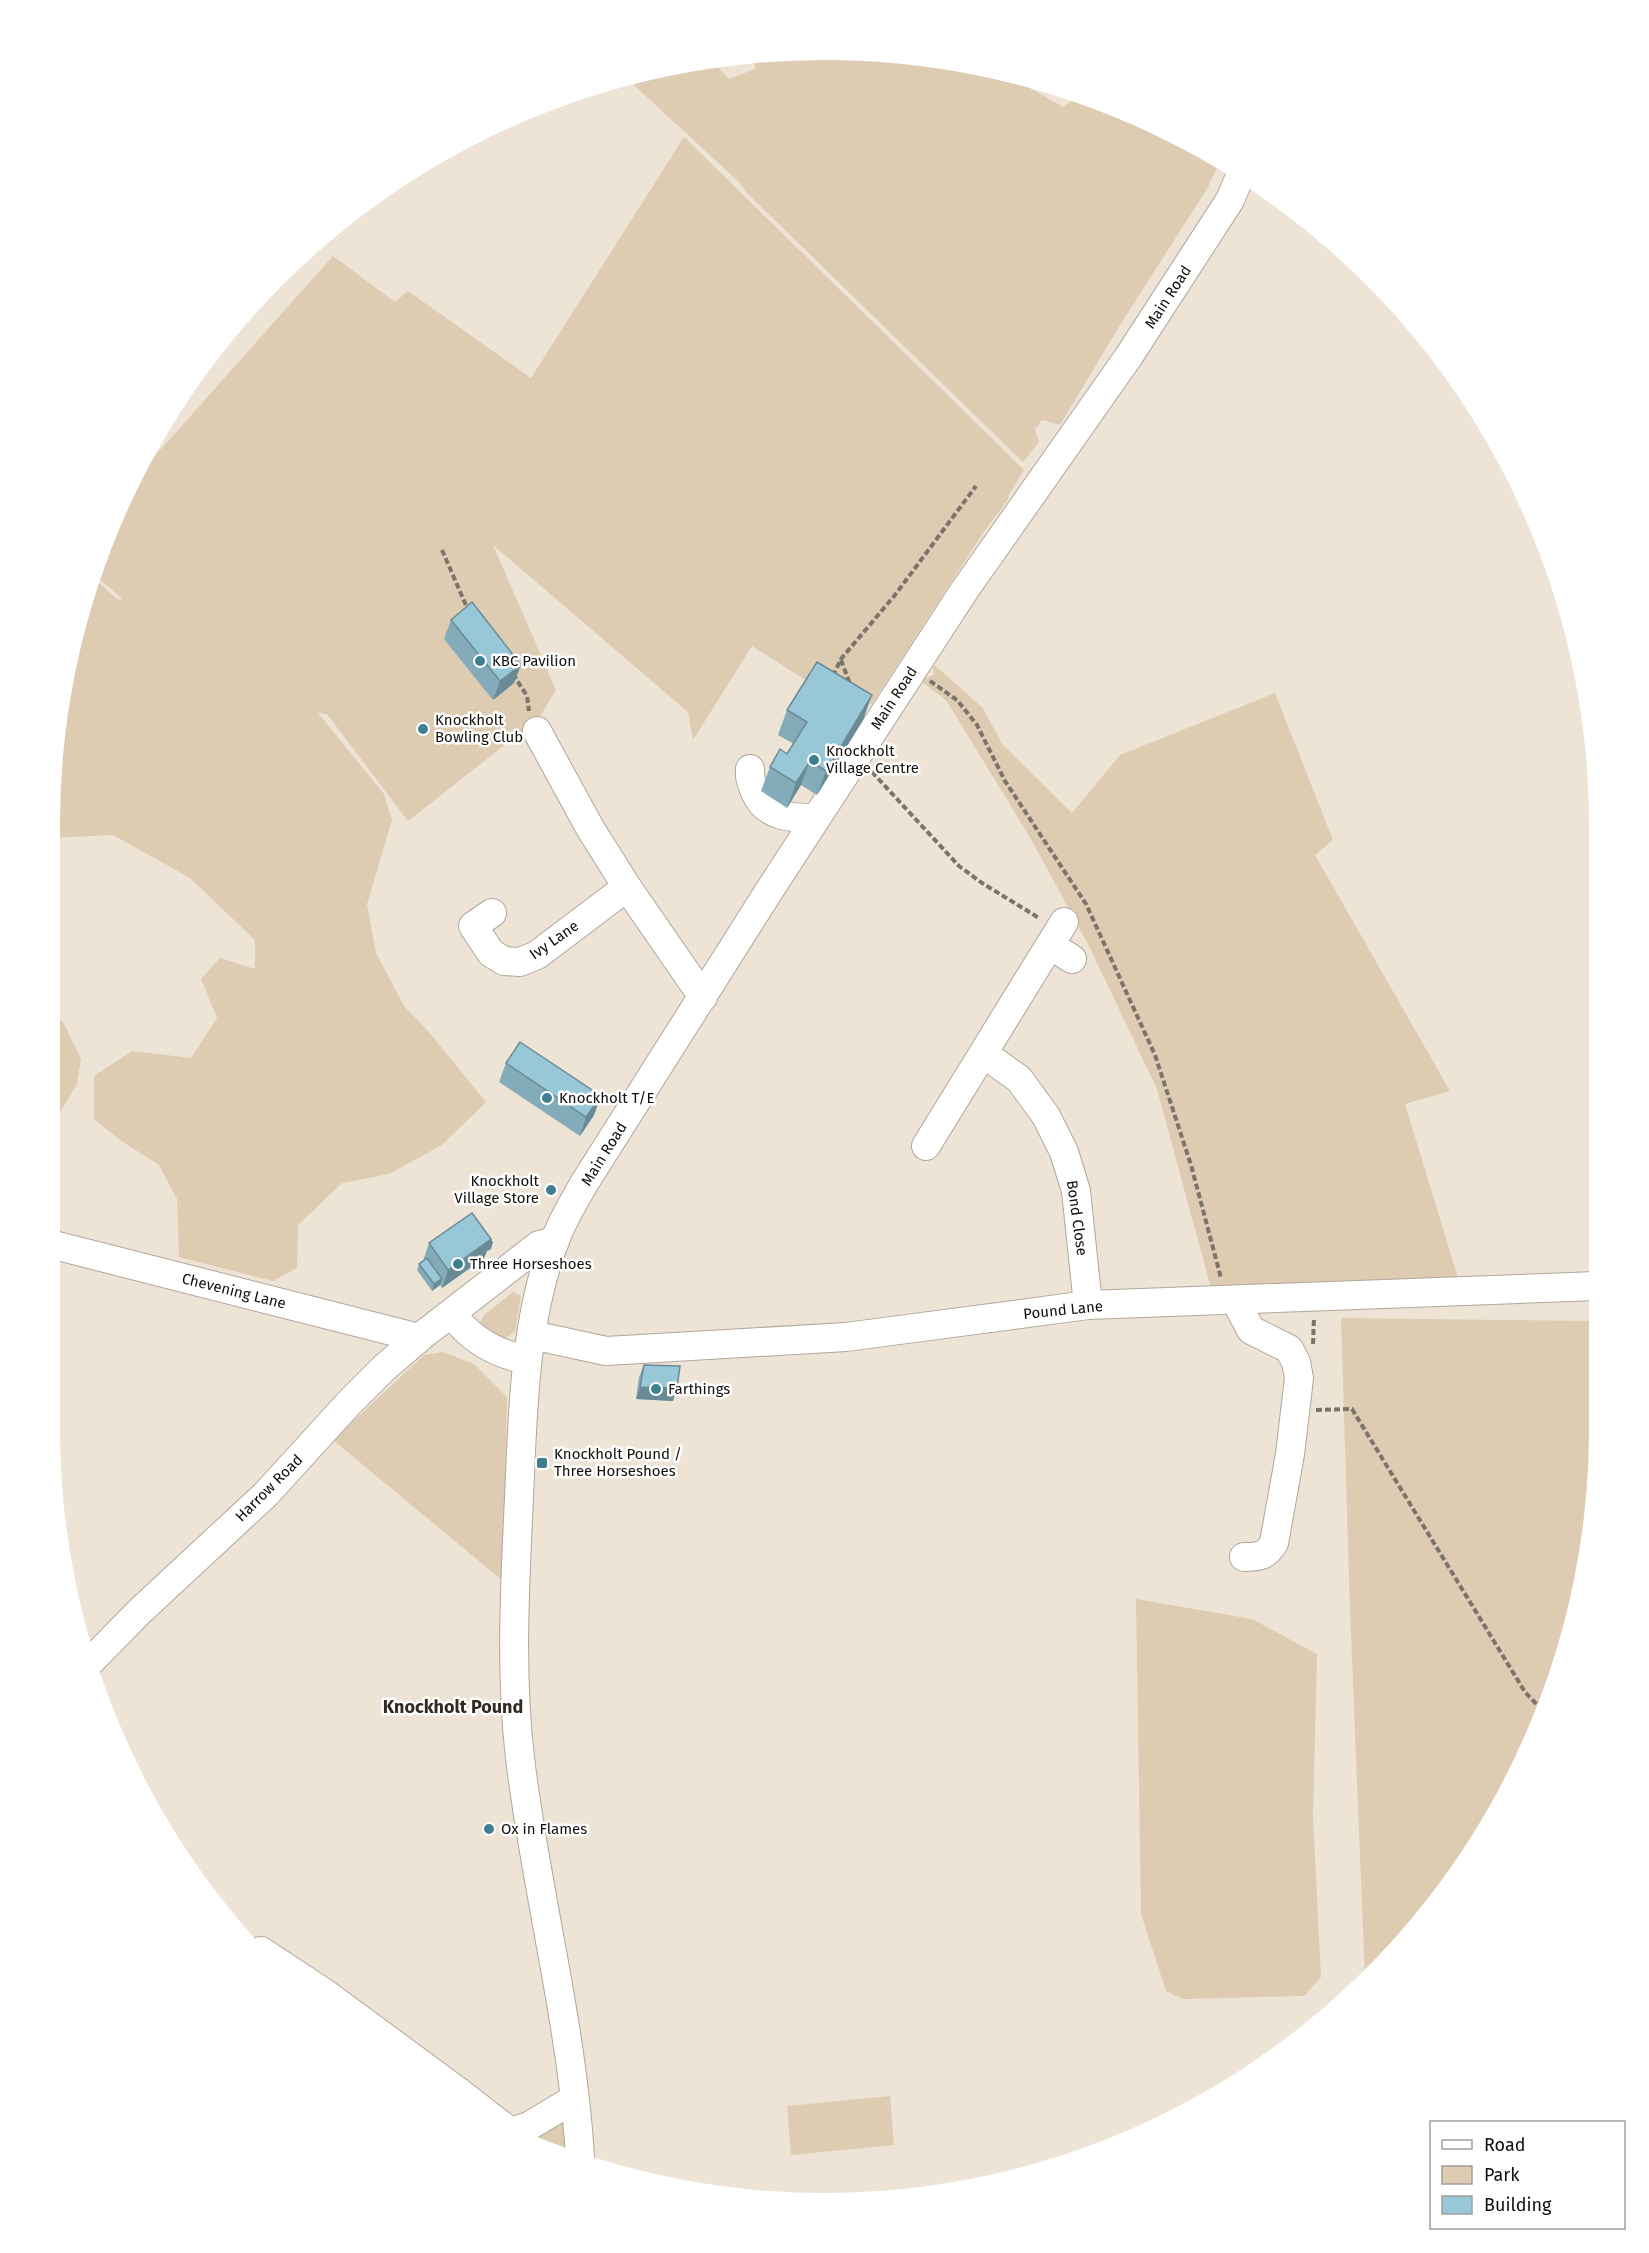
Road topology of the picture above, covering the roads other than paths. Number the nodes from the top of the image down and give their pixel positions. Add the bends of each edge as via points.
1 (1238, 182) edge
2 (537, 731) road end
3 (750, 769) dead end
4 (816, 818) junction
5 (627, 887) junction
6 (492, 913) dead end
7 (1061, 939) road end
8 (703, 997) junction
9 (984, 1054) junction
10 (928, 1134) dead end
11 (555, 1241) junction
12 (60, 1247) edge
13 (1589, 1286) edge
14 (1229, 1300) junction
15 (1088, 1305) junction
16 (452, 1314) junction
17 (419, 1338) junction
18 (530, 1348) junction
19 (1244, 1557) dead end
20 (95, 1656) edge
21 (277, 1962) edge
22 (574, 2099) junction
23 (488, 2115) edge
24 (520, 2130) edge
25 (579, 2152) edge

1 - 4 street, Main Road via 1230,200 1130,356 964,591
2 - 5 street
3 - 4 street via 757,796 776,815
4 - 8 street, Main Road
5 - 6 street, Ivy Lane via 537,955 520,962 504,961 491,953 473,926
5 - 8 street
7 - 9 street
8 - 11 street, Main Road via 585,1182
9 - 10 street
9 - 15 street, Bond Close via 1019,1078 1046,1116 1064,1152 1076,1191
11 - 16 street, Harrow Road via 538,1245
11 - 18 street, Main Road
12 - 17 street, Chevening Lane
13 - 14 street, Pound Lane
14 - 15 street, Pound Lane
14 - 19 street via 1251,1330 1288,1349 1299,1378 1274,1543 1258,1557
15 - 18 street, Pound Lane via 846,1337 606,1351
16 - 17 street, Harrow Road
16 - 18 street, Pound Lane via 466,1331 501,1353
17 - 20 street, Harrow Road via 349,1403 266,1494
18 - 22 street, Main Road via 522,1421 514,1588 514,1689 527,1811
21 - 23 street
22 - 24 street
22 - 25 street, Main Road

